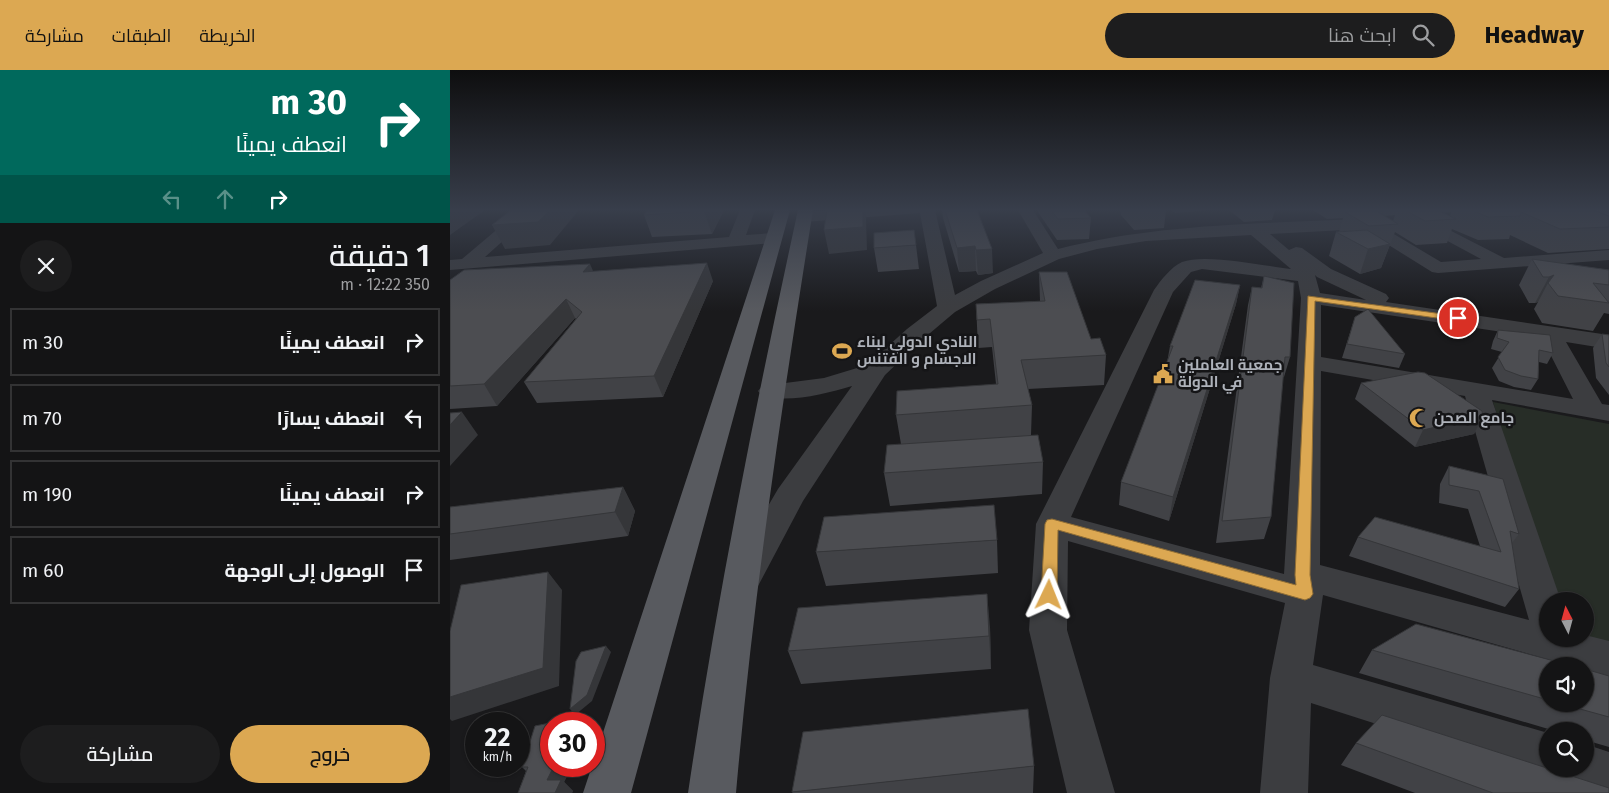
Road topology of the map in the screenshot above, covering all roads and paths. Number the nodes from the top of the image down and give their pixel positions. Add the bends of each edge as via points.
1 (482, 244) edge
2 (704, 244) edge
3 (784, 244) edge
4 (789, 244) edge
5 (934, 244) edge
6 (1046, 244) edge
7 (1098, 244) edge
8 (1276, 244) edge
9 (1282, 244) edge
10 (1399, 244) edge
11 (1465, 244) edge
12 (1609, 254) edge
13 (1053, 255) junction
14 (1501, 263) junction
15 (457, 265) edge
16 (1309, 288) junction
17 (948, 308) junction
18 (1440, 316) junction
19 (1550, 333) junction
20 (1609, 342) edge
21 (1309, 362) junction
22 (876, 370) junction
23 (1476, 390) junction
24 (771, 391) junction
25 (1600, 411) edge
26 (1052, 524) junction
27 (741, 584) junction
28 (1304, 584) junction
29 (1539, 592) edge
30 (1539, 631) edge
31 (1585, 648) edge
32 (1609, 658) edge
33 (1291, 678) junction
34 (1539, 753) edge
35 (1594, 770) edge
36 (1609, 775) edge
37 (607, 793) edge
38 (712, 793) edge
39 (1091, 793) edge
40 (1284, 793) edge

1 - 15 street
2 - 15 street
3 - 37 main road
4 - 24 main road
5 - 17 street
6 - 13 street
7 - 13 street
8 - 16 street via 1298,265
9 - 18 street via 1341,282
10 - 14 street via 1438,268
11 - 14 street
12 - 14 street
13 - 17 street via 988,285
16 - 18 street
16 - 21 street
16 - 26 street via 1202,264 1186,266 1164,290
17 - 22 street
18 - 19 street
19 - 20 street
19 - 25 street
21 - 23 street
21 - 28 street
22 - 24 street via 827,385
22 - 27 street via 789,497
23 - 25 street
23 - 29 street
24 - 27 main road
26 - 28 street
26 - 39 street via 1048,630
27 - 38 main road
28 - 30 street
28 - 33 street
31 - 32 street
33 - 34 street
33 - 40 street
35 - 36 street

